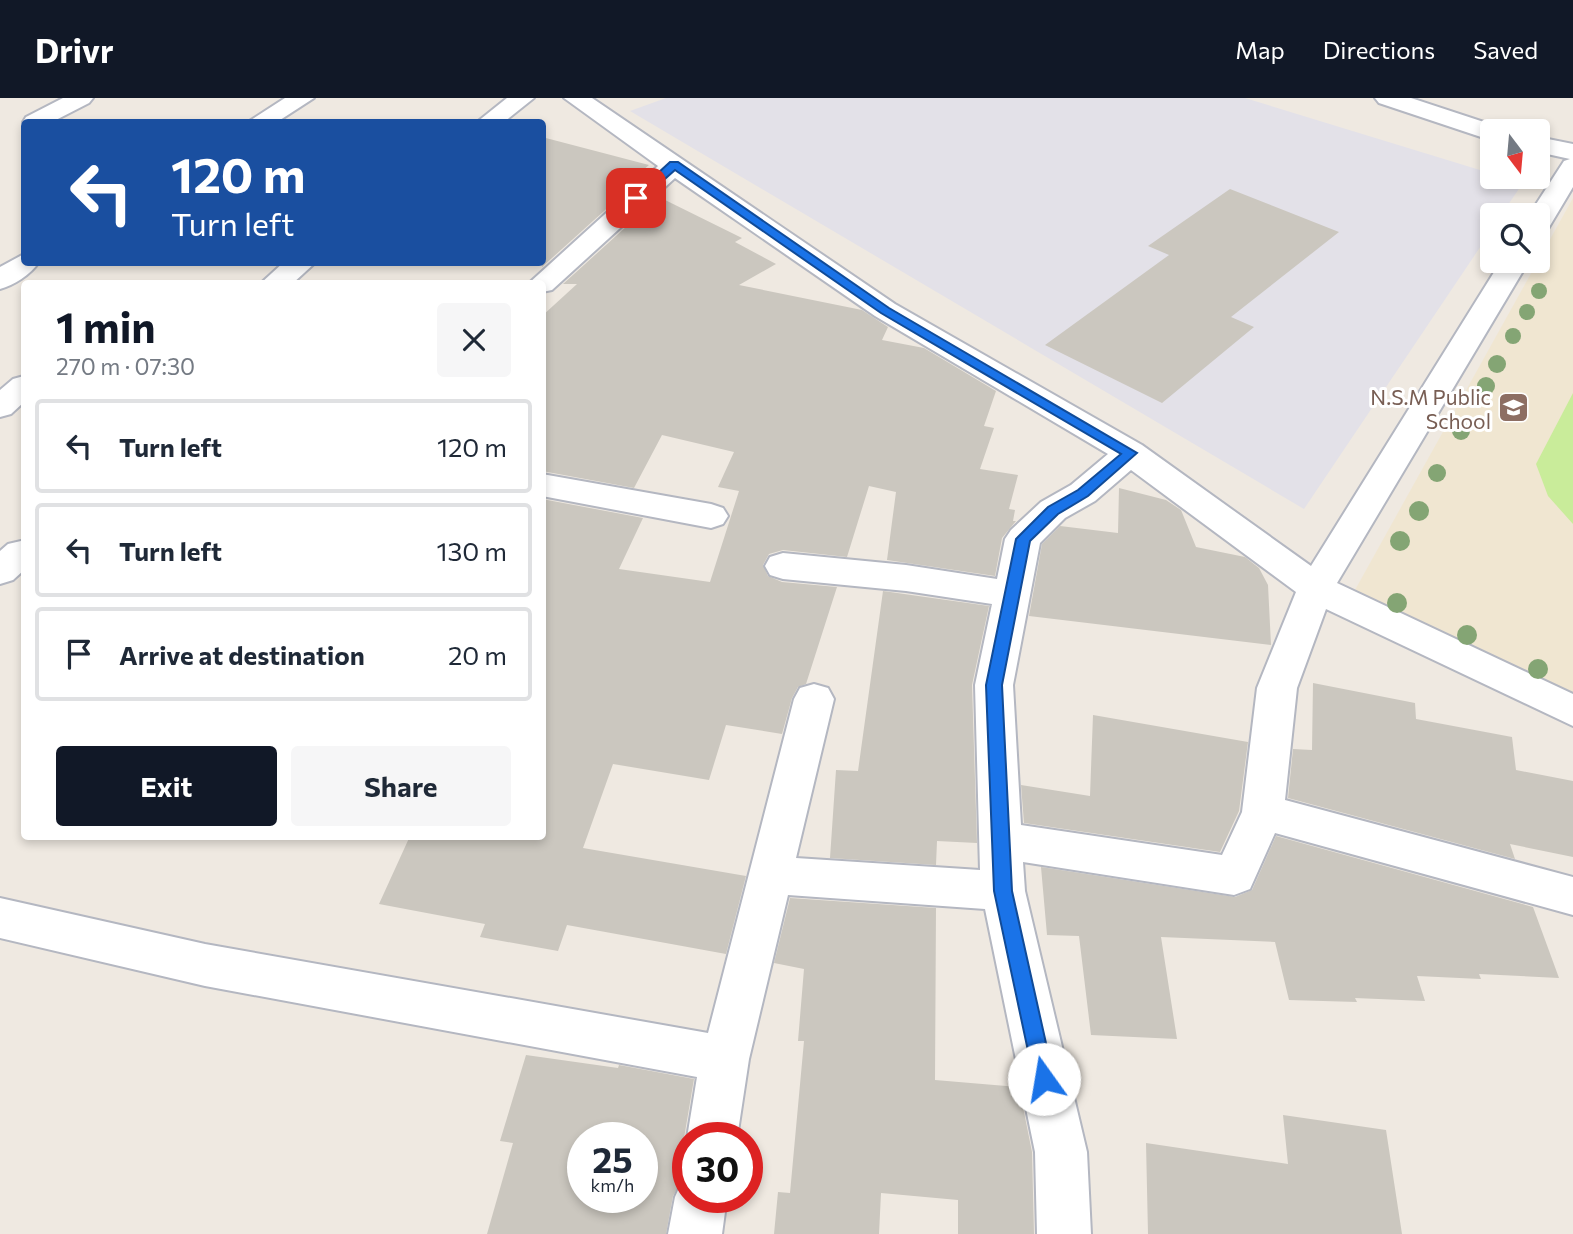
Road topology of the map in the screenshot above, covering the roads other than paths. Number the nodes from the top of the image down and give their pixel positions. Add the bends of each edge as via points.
1 (81, 98) edge
2 (302, 98) edge
3 (522, 98) edge
4 (576, 98) edge
5 (1387, 98) edge
6 (41, 119) edge
7 (265, 119) edge
8 (493, 119) edge
9 (1480, 129) edge
10 (1550, 147) edge
11 (1573, 152) edge
12 (674, 164) junction
13 (1573, 166) edge
14 (1550, 203) edge
15 (21, 265) edge
16 (297, 266) edge
17 (1508, 273) edge
18 (0, 280) edge
19 (279, 280) edge
20 (546, 280) edge
21 (21, 389) edge
22 (0, 407) edge
23 (1130, 453) junction
24 (546, 486) edge
25 (711, 516) dead end
26 (783, 566) dead end
27 (1316, 588) junction
28 (1013, 594) junction
29 (814, 699) dead end
30 (1573, 712) edge
31 (1263, 812) junction
32 (1002, 840) junction
33 (772, 875) junction
34 (1003, 891) junction
35 (1573, 896) edge
36 (0, 918) edge
37 (725, 1059) junction
38 (715, 1122) edge
39 (698, 1213) edge
40 (695, 1234) edge
41 (1064, 1234) edge

1 - 6 street
2 - 7 street
3 - 8 street
4 - 12 street
5 - 9 street
10 - 11 street
12 - 20 street
12 - 23 street via 885,310
13 - 14 street
15 - 18 street
16 - 19 street
17 - 27 street
21 - 22 street
23 - 27 street
23 - 28 street via 1083,493 1053,510 1023,539
24 - 25 street
26 - 28 street
27 - 30 street
27 - 31 street via 1277,688
28 - 32 street via 994,685
29 - 33 street
31 - 32 street via 1234,876
31 - 35 street
32 - 34 street
33 - 34 street
33 - 37 street
34 - 41 street via 1060,1152
36 - 37 street via 205,965
37 - 38 street
39 - 40 street

